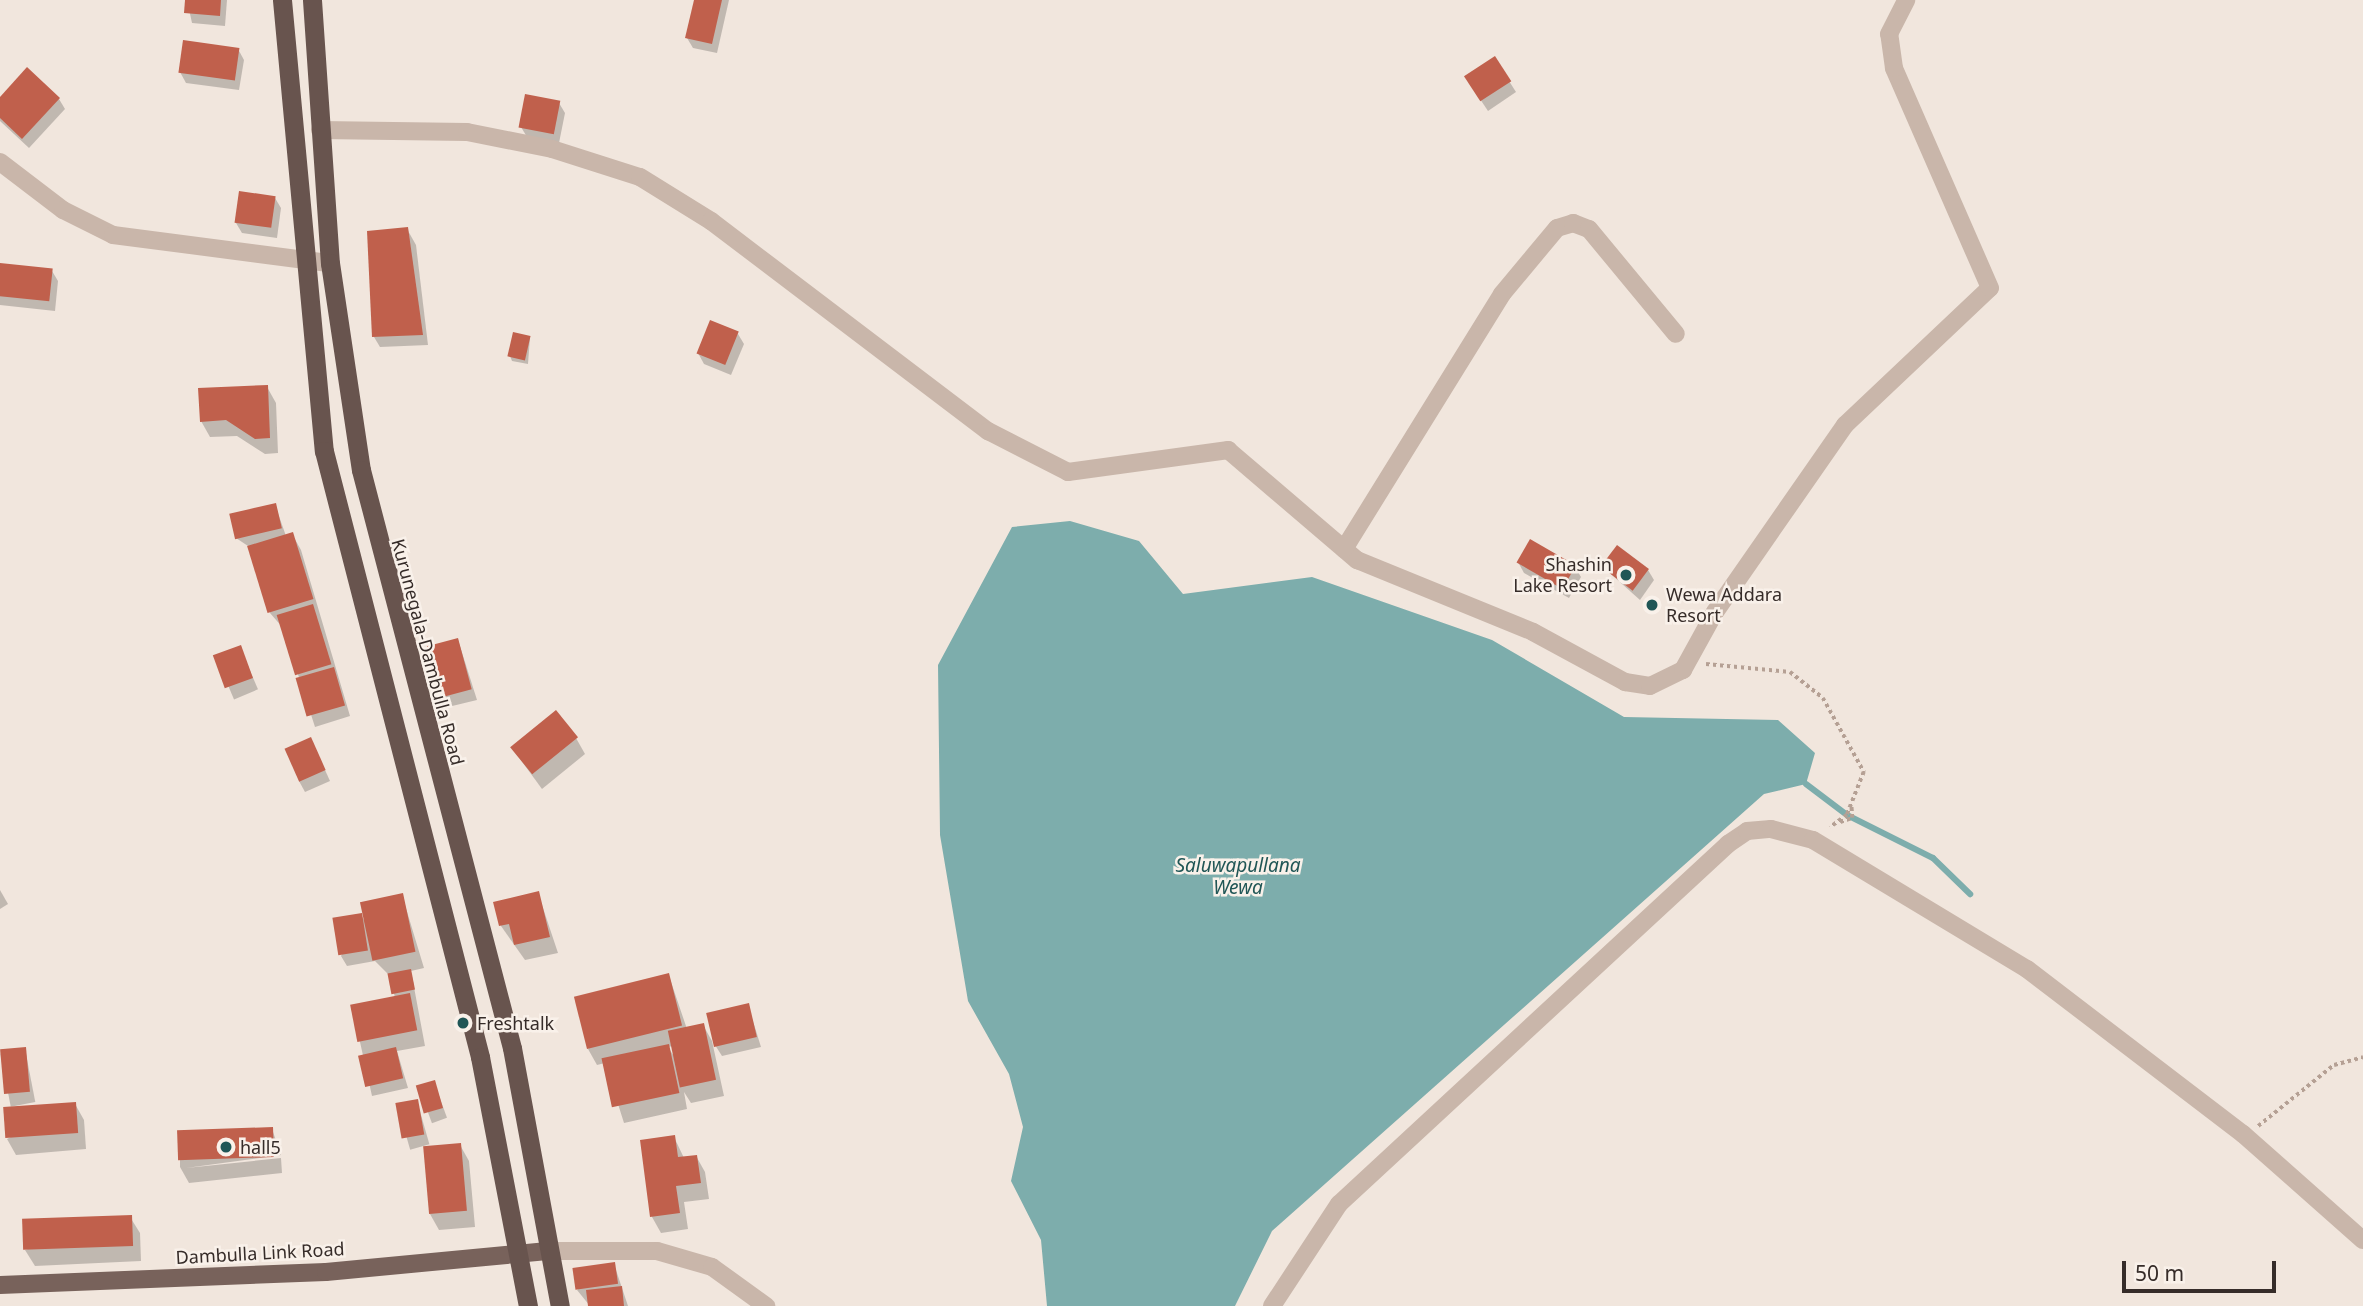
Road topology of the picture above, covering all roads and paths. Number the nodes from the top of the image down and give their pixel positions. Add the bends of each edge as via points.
1 (282, 0) edge
2 (312, 0) edge
3 (1906, 0) edge
4 (320, 130) junction
5 (0, 162) edge
6 (302, 260) junction
7 (330, 263) junction
8 (1676, 334) dead end
9 (1344, 549) junction
10 (1684, 670) junction
11 (1814, 840) junction
12 (2363, 1057) edge
13 (2243, 1134) junction
14 (2363, 1240) edge
15 (550, 1251) junction
16 (522, 1253) junction
17 (0, 1285) edge
18 (528, 1306) edge
19 (560, 1306) edge
20 (766, 1306) edge
21 (1272, 1306) edge

1 - 6 highway
2 - 4 highway, Kurunegala-Dambulla Road
3 - 10 street via 1889,34 1894,68 1990,288 1845,425 1715,612
4 - 7 highway, Kurunegala-Dambulla Road
4 - 9 street via 467,132 552,149 640,177 711,221 988,431 1068,472 1228,450
5 - 6 street via 63,210 113,236
6 - 7 street
6 - 16 highway via 324,451 478,1048
7 - 15 highway, Kurunegala-Dambulla Road via 361,470 512,1048
8 - 9 street via 1589,229 1573,223 1557,228 1502,294
9 - 10 street via 1578,653 1625,682 1650,686
10 - 11 path via 1708,664 1790,673 1823,698 1864,772 1852,818 1838,822
11 - 13 street via 2027,970
11 - 21 street via 1771,829 1746,831 1728,844 1339,1204
12 - 13 path via 2334,1065
13 - 14 street
15 - 16 main road, Dambulla Link Road
15 - 19 highway, Kurunegala-Dambulla Road
15 - 20 street via 657,1251 712,1267
16 - 17 main road, Dambulla Link Road via 326,1272
16 - 18 highway

